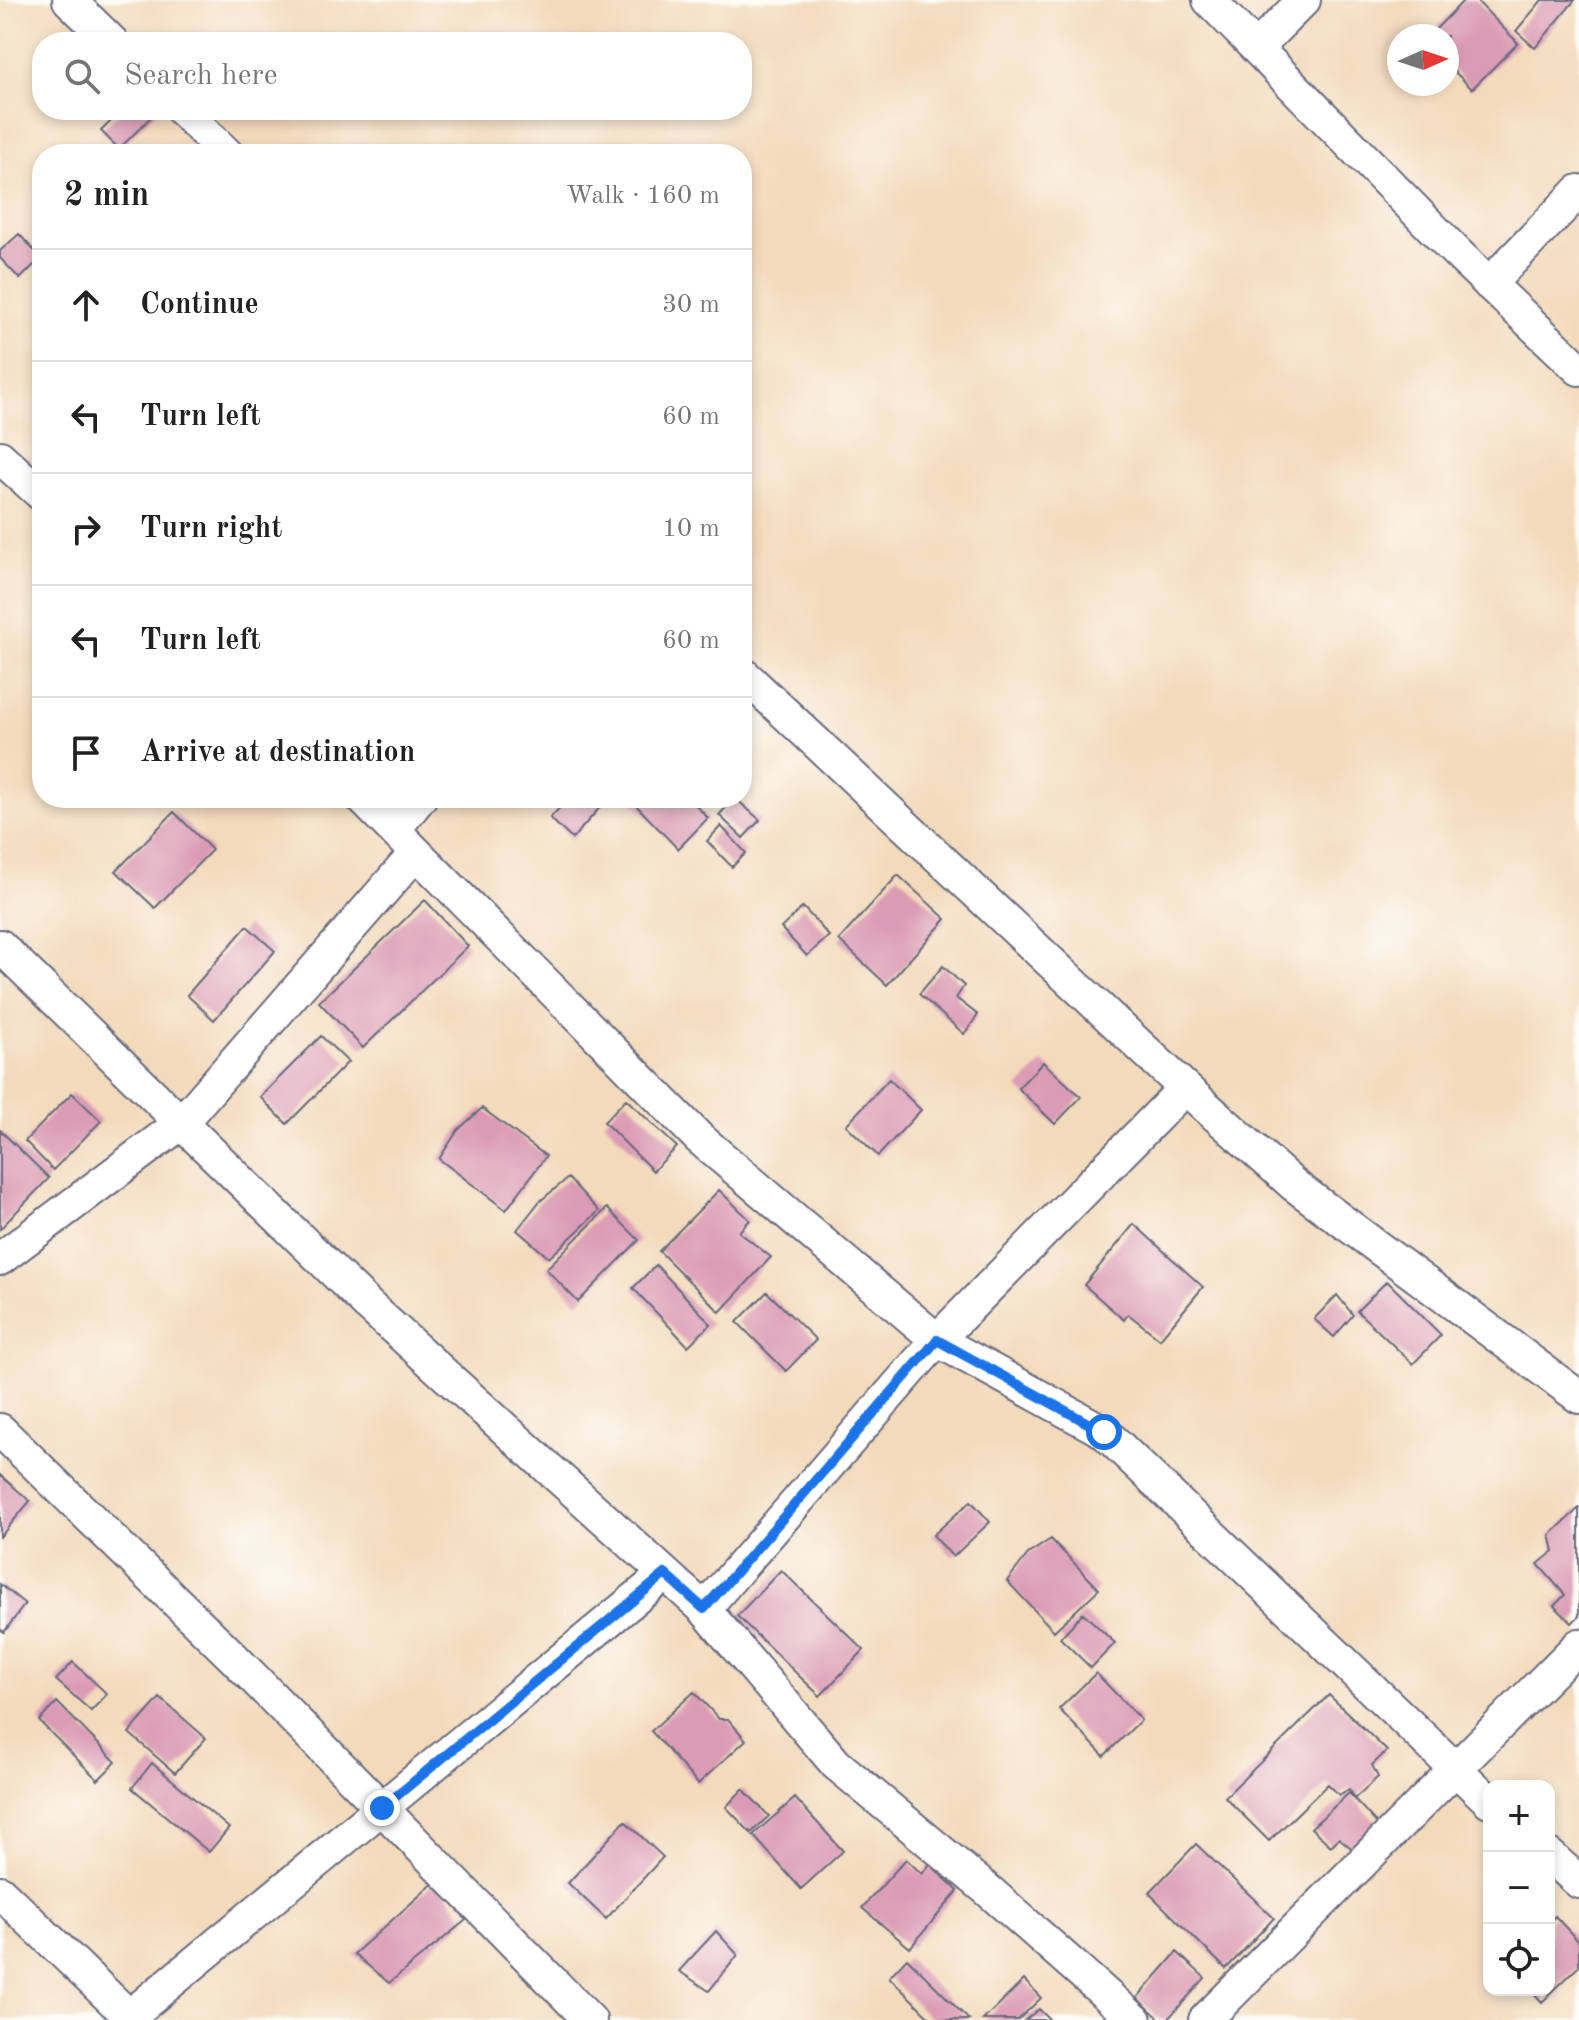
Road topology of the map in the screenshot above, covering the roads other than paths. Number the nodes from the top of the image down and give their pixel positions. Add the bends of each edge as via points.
1 (69, 0) edge
2 (1209, 0) edge
3 (1304, 0) edge
4 (102, 32) edge
5 (1257, 47) junction
6 (192, 120) edge
7 (217, 144) edge
8 (1579, 191) edge
9 (1489, 284) junction
10 (1579, 369) edge
11 (0, 457) edge
12 (32, 486) edge
13 (752, 682) edge
14 (372, 808) edge
15 (412, 808) edge
16 (394, 830) junction
17 (416, 853) junction
18 (0, 946) edge
19 (1185, 1088) junction
20 (180, 1124) junction
21 (0, 1259) edge
22 (937, 1340) junction
23 (1579, 1397) edge
24 (0, 1430) edge
25 (665, 1574) junction
26 (704, 1609) junction
27 (1579, 1645) edge
28 (1455, 1771) junction
29 (1483, 1796) edge
30 (382, 1808) junction
31 (1555, 1860) edge
32 (1579, 1882) edge
33 (0, 1892) edge
34 (129, 2019) edge
35 (590, 2020) edge
36 (1135, 2020) edge
37 (1205, 2020) edge

1 - 4 street
2 - 5 street
3 - 5 street
5 - 9 street
6 - 7 street
8 - 9 street
9 - 10 street
11 - 12 street
13 - 19 street
14 - 16 street
15 - 16 street
16 - 17 street
17 - 20 street
17 - 22 street via 699,1138
18 - 20 street
19 - 22 street
19 - 23 street via 1294,1185
20 - 21 street
20 - 25 street via 368,1305
22 - 26 street
22 - 28 street via 1104,1432
24 - 30 street
25 - 26 street
25 - 30 street
26 - 36 street via 836,1764
27 - 28 street
28 - 29 street
28 - 37 street
30 - 34 street
30 - 35 street
31 - 32 street
33 - 34 street

